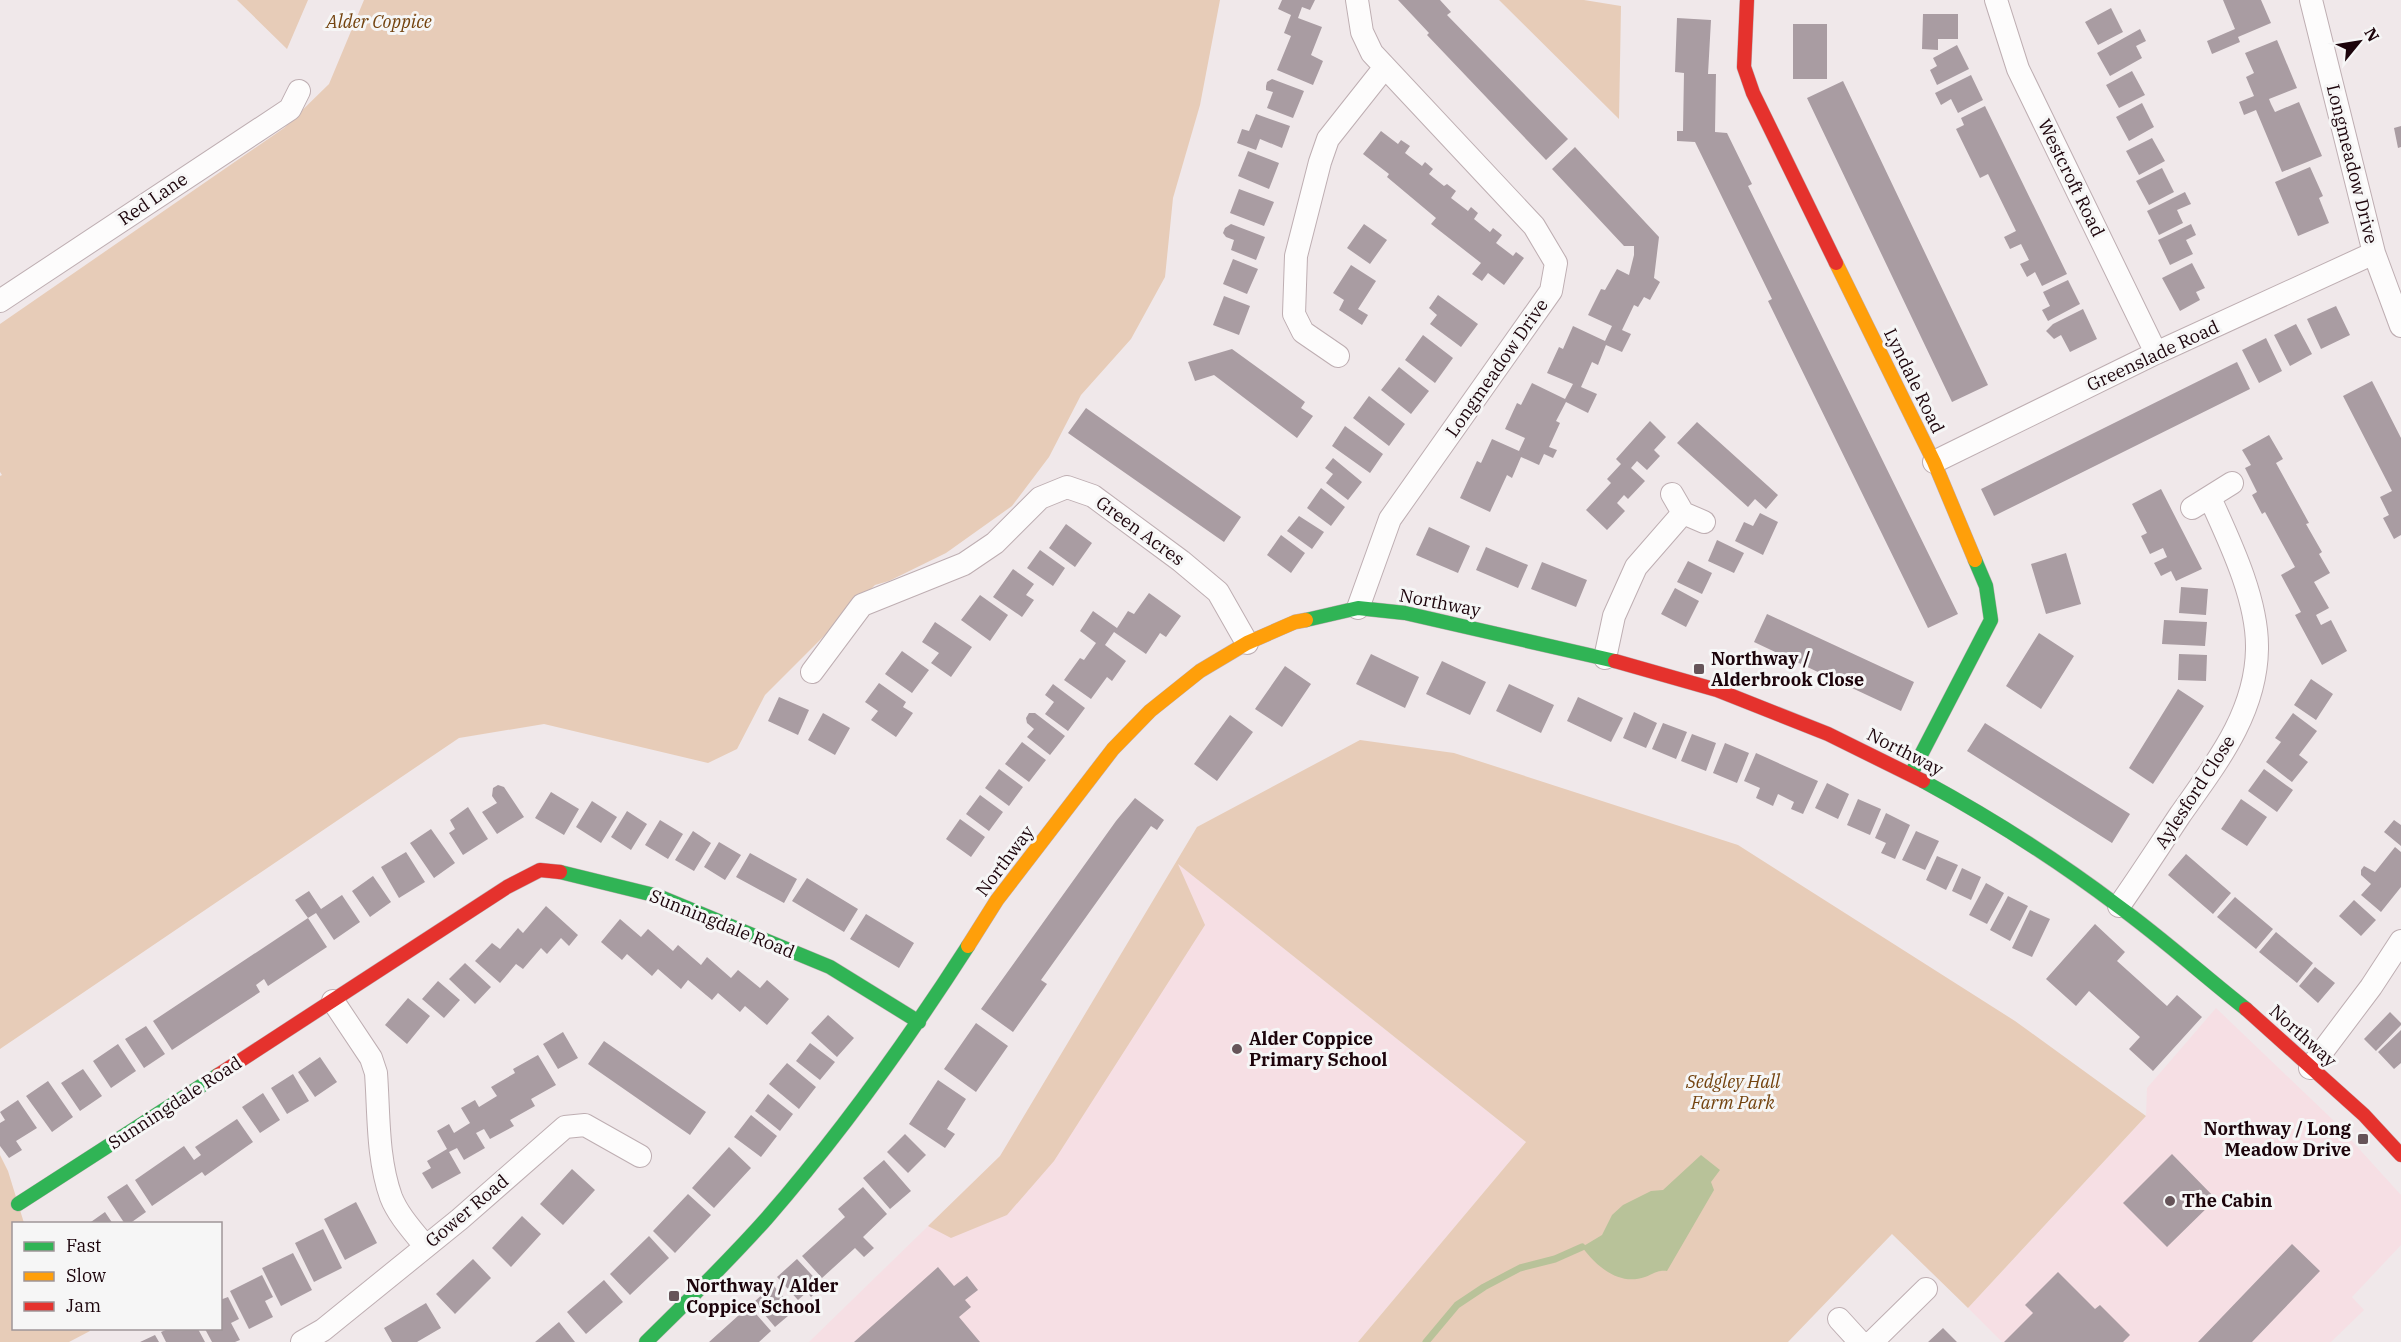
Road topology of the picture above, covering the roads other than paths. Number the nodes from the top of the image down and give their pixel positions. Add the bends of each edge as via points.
1 (1357, 0) edge
2 (1747, 0) edge
3 (1996, 0) edge
4 (2311, 0) edge
5 (1385, 67) junction
6 (299, 91) dead end
7 (2374, 253) junction
8 (0, 301) edge
9 (2401, 326) edge
10 (2156, 353) junction
11 (1338, 356) dead end
12 (1934, 462) junction
13 (2232, 483) dead end
14 (1704, 522) dead end
15 (1358, 608) junction
16 (1246, 643) junction
17 (1605, 658) junction
18 (812, 672) dead end
19 (1911, 774) junction
20 (2119, 906) junction
21 (2401, 941) edge
22 (333, 1002) junction
23 (919, 1022) junction
24 (2310, 1068) junction
25 (2401, 1155) edge
26 (640, 1156) dead end
27 (18, 1204) dead end
28 (425, 1246) junction
29 (1926, 1288) dead end
30 (1839, 1319) dead end
31 (302, 1342) edge
32 (646, 1342) edge
33 (1860, 1342) edge
34 (1872, 1342) edge

1 - 5 street, Longmeadow Drive via 1362,32 1372,53
2 - 12 street, Lyndale Road via 1744,67 1753,93
3 - 10 street, Westcroft Road via 2018,69
4 - 7 street, Longmeadow Drive
5 - 11 street via 1328,139 1296,256 1294,314 1303,332
5 - 15 street, Longmeadow Drive via 1534,226 1556,263 1551,291 1390,519
6 - 8 street, Red Lane via 290,109
7 - 9 street, Longmeadow Drive
7 - 10 street, Greenslade Road
10 - 12 street, Greenslade Road
12 - 19 street, Lyndale Road via 1986,586 1991,620
13 - 20 street, Aylesford Close via 2201,503 2225,532 2254,618 2257,650 2245,710 2230,743
14 - 17 street via 1677,503 1636,567 1614,616
15 - 16 street, Northway via 1295,622
15 - 17 street, Northway via 1405,613
16 - 18 street, Green Acres via 1218,592 1093,496 1067,487 1040,498 995,543 964,564 862,605
16 - 23 street, Northway via 1200,671 1150,711 1113,749 997,900
17 - 19 street, Northway via 1717,690 1828,734
19 - 20 street, Northway via 2037,848
20 - 24 street, Northway via 2252,1014
21 - 24 street
22 - 23 street, Sunningdale Road via 507,887 540,870 658,896 830,967
22 - 27 street, Sunningdale Road
22 - 28 street via 371,1058 376,1072 382,1165 392,1198
23 - 32 street, Northway via 836,1134 767,1218
24 - 25 street, Northway via 2364,1115
26 - 28 street, Gower Road via 585,1125 565,1127
28 - 31 street, Gower Road
29 - 34 street
30 - 33 street

